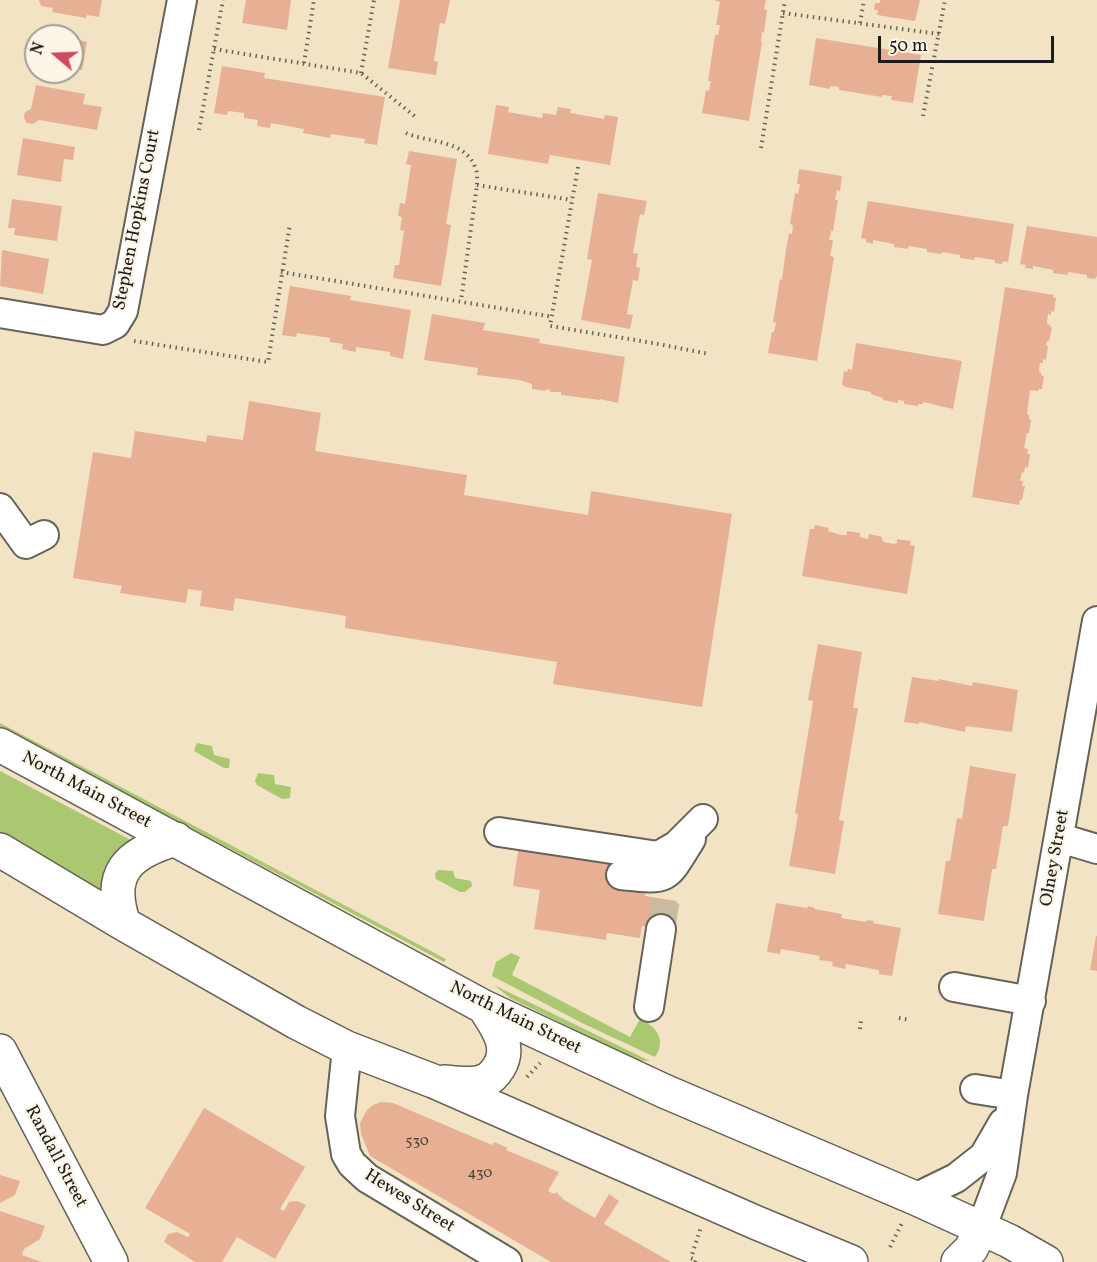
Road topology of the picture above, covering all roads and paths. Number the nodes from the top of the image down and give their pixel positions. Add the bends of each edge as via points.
1 (182, 0) edge
2 (223, 0) edge
3 (314, 0) edge
4 (374, 0) edge
5 (785, 0) edge
6 (864, 0) edge
7 (945, 0) edge
8 (783, 13) junction
9 (860, 23) junction
10 (939, 34) junction
11 (214, 49) junction
12 (304, 63) junction
13 (361, 73) junction
14 (923, 116) dead end
15 (417, 118) dead end
16 (198, 130) dead end
17 (406, 133) dead end
18 (761, 148) dead end
19 (578, 167) dead end
20 (477, 185) junction
21 (572, 200) junction
22 (290, 224) dead end
23 (281, 272) junction
24 (461, 301) junction
25 (0, 313) edge
26 (553, 317) junction
27 (126, 341) dead end
28 (709, 354) dead end
29 (0, 508) edge
30 (35, 540) dead end
31 (1097, 621) edge
32 (0, 745) edge
33 (499, 831) dead end
34 (1060, 838) junction
35 (176, 839) junction
36 (1097, 849) edge
37 (0, 850) edge
38 (15, 871) edge
39 (621, 874) dead end
40 (124, 924) junction
41 (654, 928) tunnel mouth
42 (954, 987) dead end
43 (1031, 1001) junction
44 (642, 1004) dead end
45 (484, 1007) junction
46 (898, 1018) dead end
47 (910, 1020) dead end
48 (861, 1021) dead end
49 (860, 1029) dead end
50 (347, 1048) junction
51 (0, 1051) edge
52 (433, 1082) junction
53 (975, 1089) dead end
54 (1013, 1095) junction
55 (910, 1208) junction
56 (701, 1226) dead end
57 (981, 1229) junction
58 (890, 1247) dead end
59 (111, 1262) edge
60 (507, 1262) edge
61 (695, 1262) edge
62 (851, 1262) edge
63 (958, 1262) edge
64 (1046, 1262) edge

1 - 25 street, Stephen Hopkins Court via 123,311 115,324 103,330
2 - 11 path
3 - 12 path
4 - 13 path
5 - 8 path
6 - 9 path
7 - 10 path
8 - 9 path
8 - 18 path
9 - 10 path
10 - 14 path
11 - 12 path
11 - 16 path
12 - 13 path
13 - 15 path
17 - 20 path via 450,144 465,153 476,167
19 - 21 path
20 - 21 path
20 - 24 path
21 - 26 path
22 - 23 path
23 - 24 path
23 - 27 path via 268,362
24 - 26 path
26 - 28 path via 550,326
29 - 30 street
31 - 34 street, Olney Street
32 - 35 main road, North Main Street
33 - 39 street via 658,856 677,845 703,819 661,887
34 - 36 street
34 - 43 street, Olney Street
35 - 40 main road via 152,846 126,866 118,891
35 - 45 main road, North Main Street
37 - 38 main road
38 - 40 main road
40 - 50 main road
41 - 44 street
42 - 43 street
43 - 54 street, Olney Street
45 - 52 main road via 504,1044 503,1060 496,1072 485,1081
45 - 55 main road, North Main Street
46 - 47 path
48 - 49 path
50 - 52 main road
50 - 60 street, Hewes Street via 340,1116 346,1154 352,1164 367,1178
51 - 59 main road, Randall Street
52 - 62 main road
53 - 54 street
54 - 55 street, Olney Street via 1004,1122 984,1156
54 - 57 street, Olney Street via 1002,1173
55 - 57 main road, North Main Street
55 - 58 path
56 - 61 path via 691,1258
57 - 63 main road via 971,1249
57 - 64 main road, North Main Street

